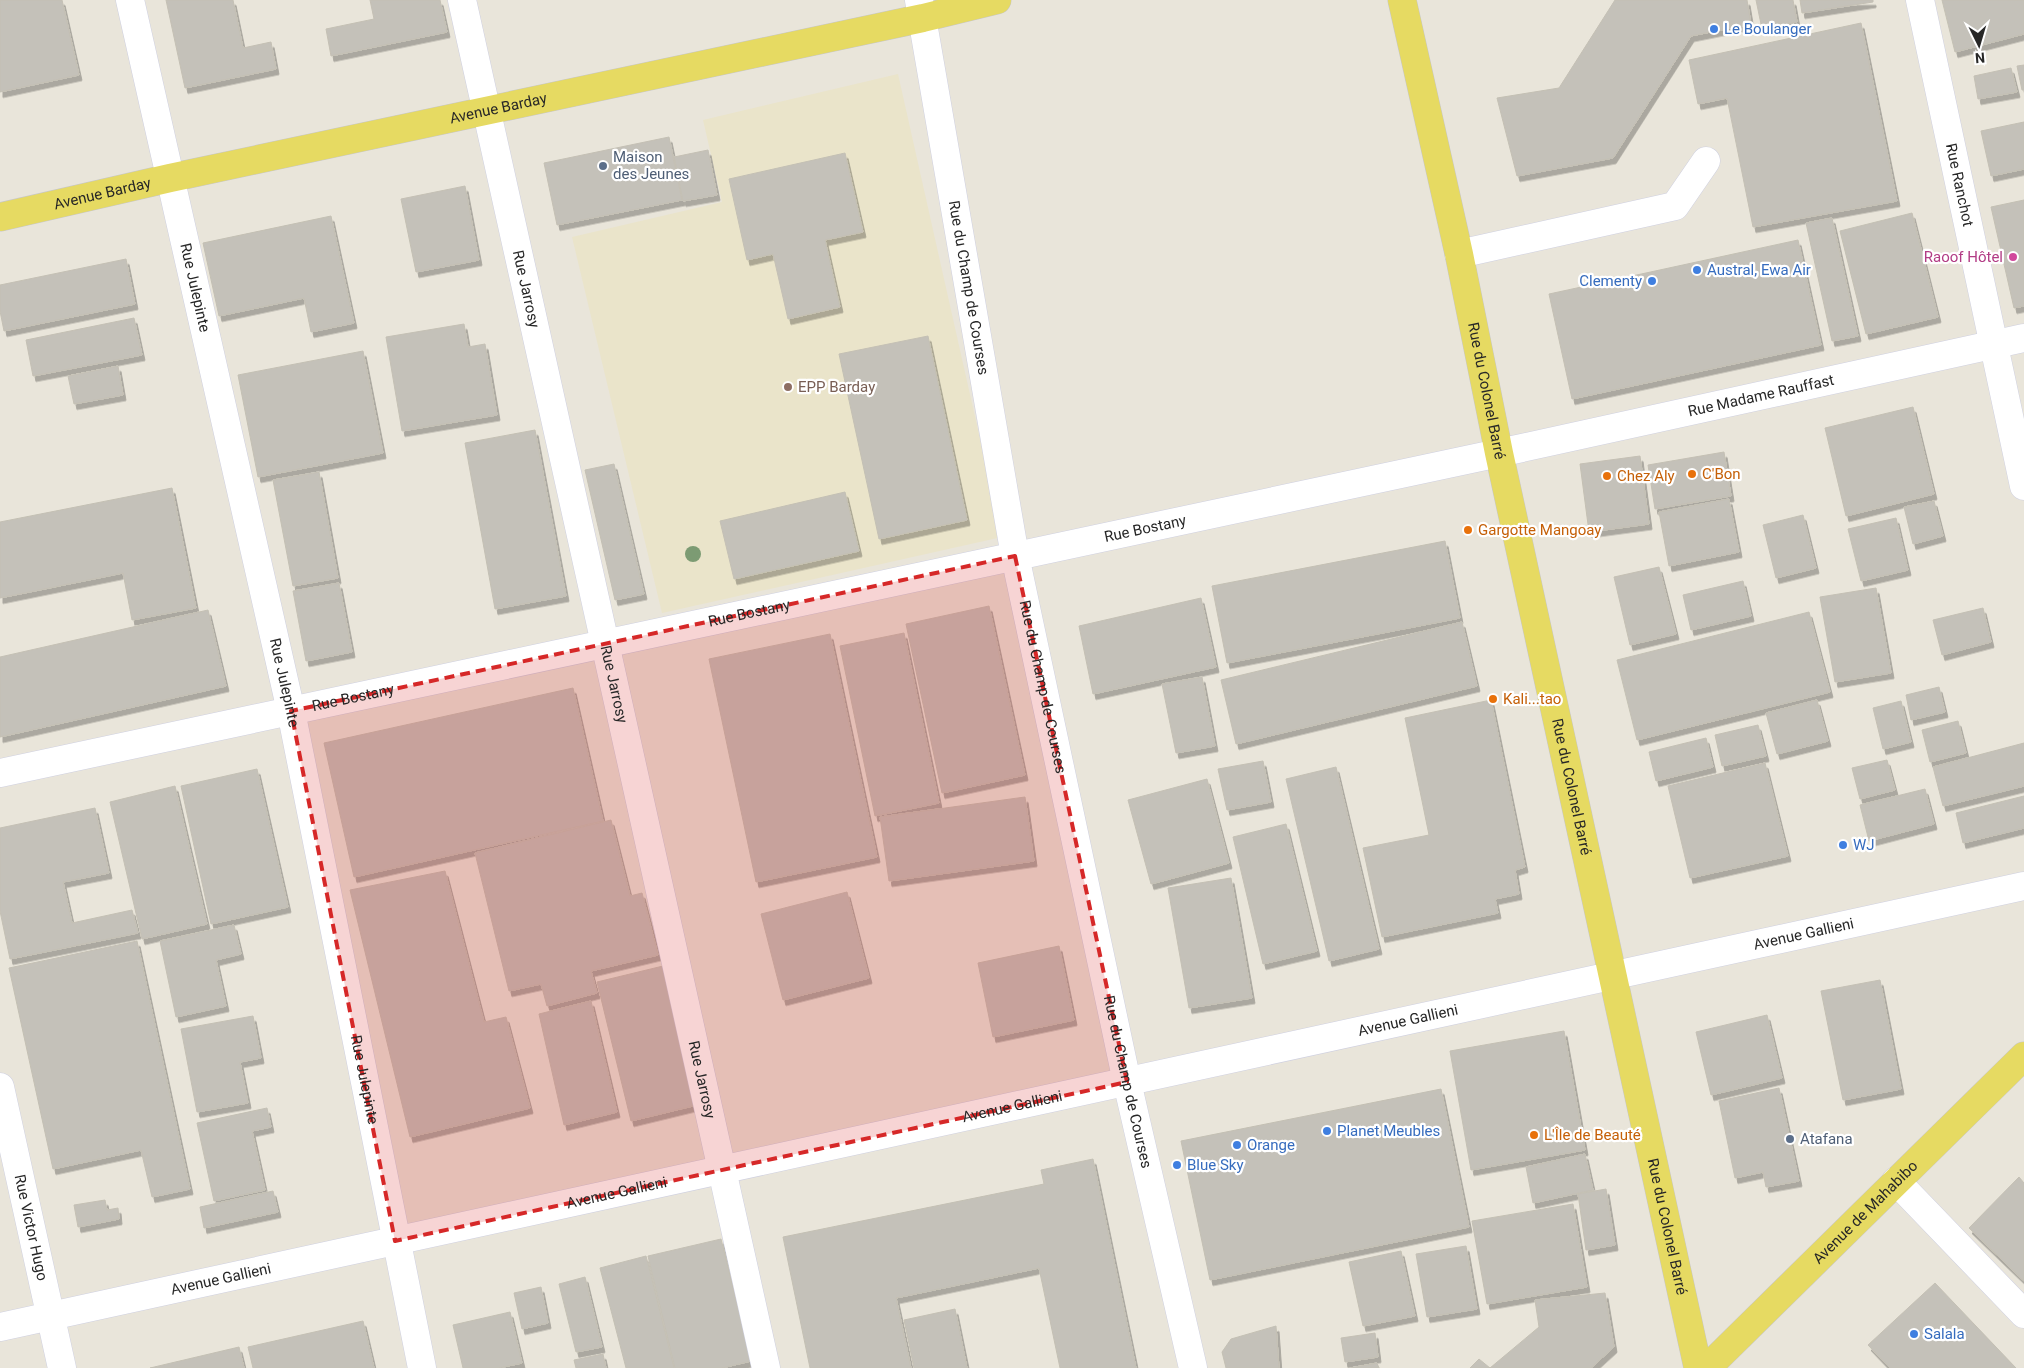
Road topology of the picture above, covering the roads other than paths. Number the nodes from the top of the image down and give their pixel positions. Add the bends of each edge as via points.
1 (130, 0) edge
2 (462, 0) edge
3 (997, 0) edge
4 (1402, 0) edge
5 (1920, 0) edge
6 (921, 9) edge
7 (487, 111) junction
8 (1706, 161) dead end
9 (170, 178) junction
10 (0, 217) edge
11 (1459, 254) junction
12 (2024, 338) edge
13 (1994, 344) junction
14 (1500, 453) junction
15 (2024, 486) edge
16 (1016, 556) junction
17 (605, 644) junction
18 (290, 711) junction
19 (0, 773) edge
20 (2024, 886) edge
21 (1613, 976) junction
22 (2024, 1056) edge
23 (1127, 1082) junction
24 (0, 1087) edge
25 (722, 1170) junction
26 (1896, 1181) junction
27 (396, 1241) junction
28 (2024, 1314) edge
29 (50, 1316) junction
30 (0, 1327) edge
31 (62, 1368) edge
32 (422, 1368) edge
33 (766, 1368) edge
34 (1193, 1368) edge
35 (1698, 1368) edge
36 (1707, 1368) edge

1 - 9 street, Rue Julepinte
2 - 7 street, Rue Jarrosy
3 - 6 main road, Avenue Barday
4 - 11 main road, Rue du Colonel Barré
5 - 13 street, Rue Ranchot
6 - 7 main road, Avenue Barday
6 - 16 street, Rue du Champ de Courses
7 - 9 main road, Avenue Barday
7 - 17 street, Rue Jarrosy
8 - 11 street via 1676,206
9 - 10 main road, Avenue Barday
9 - 18 street, Rue Julepinte
11 - 14 main road, Rue du Colonel Barré
12 - 13 street, Rue Madame Rauffast
13 - 14 street, Rue Madame Rauffast
13 - 15 street, Rue Ranchot
14 - 16 street, Rue Bostany
14 - 21 main road, Rue du Colonel Barré
16 - 17 street, Rue Bostany
16 - 23 street, Rue du Champ de Courses
17 - 18 street, Rue Bostany
17 - 25 street, Rue Jarrosy
18 - 19 street, Rue Bostany
18 - 27 street, Rue Julepinte
20 - 21 street, Avenue Gallieni
21 - 23 street, Avenue Gallieni
21 - 35 main road, Rue du Colonel Barré
22 - 26 main road, Avenue de Mahabibo
23 - 25 street, Avenue Gallieni
23 - 34 street, Rue du Champ de Courses
24 - 29 street, Rue Victor Hugo
25 - 27 street, Avenue Gallieni
25 - 33 street, Rue Jarrosy
26 - 28 street
26 - 36 main road, Avenue de Mahabibo
27 - 29 street, Avenue Gallieni
27 - 32 street, Rue Julepinte
29 - 30 street, Avenue Gallieni
29 - 31 street, Rue Victor Hugo

